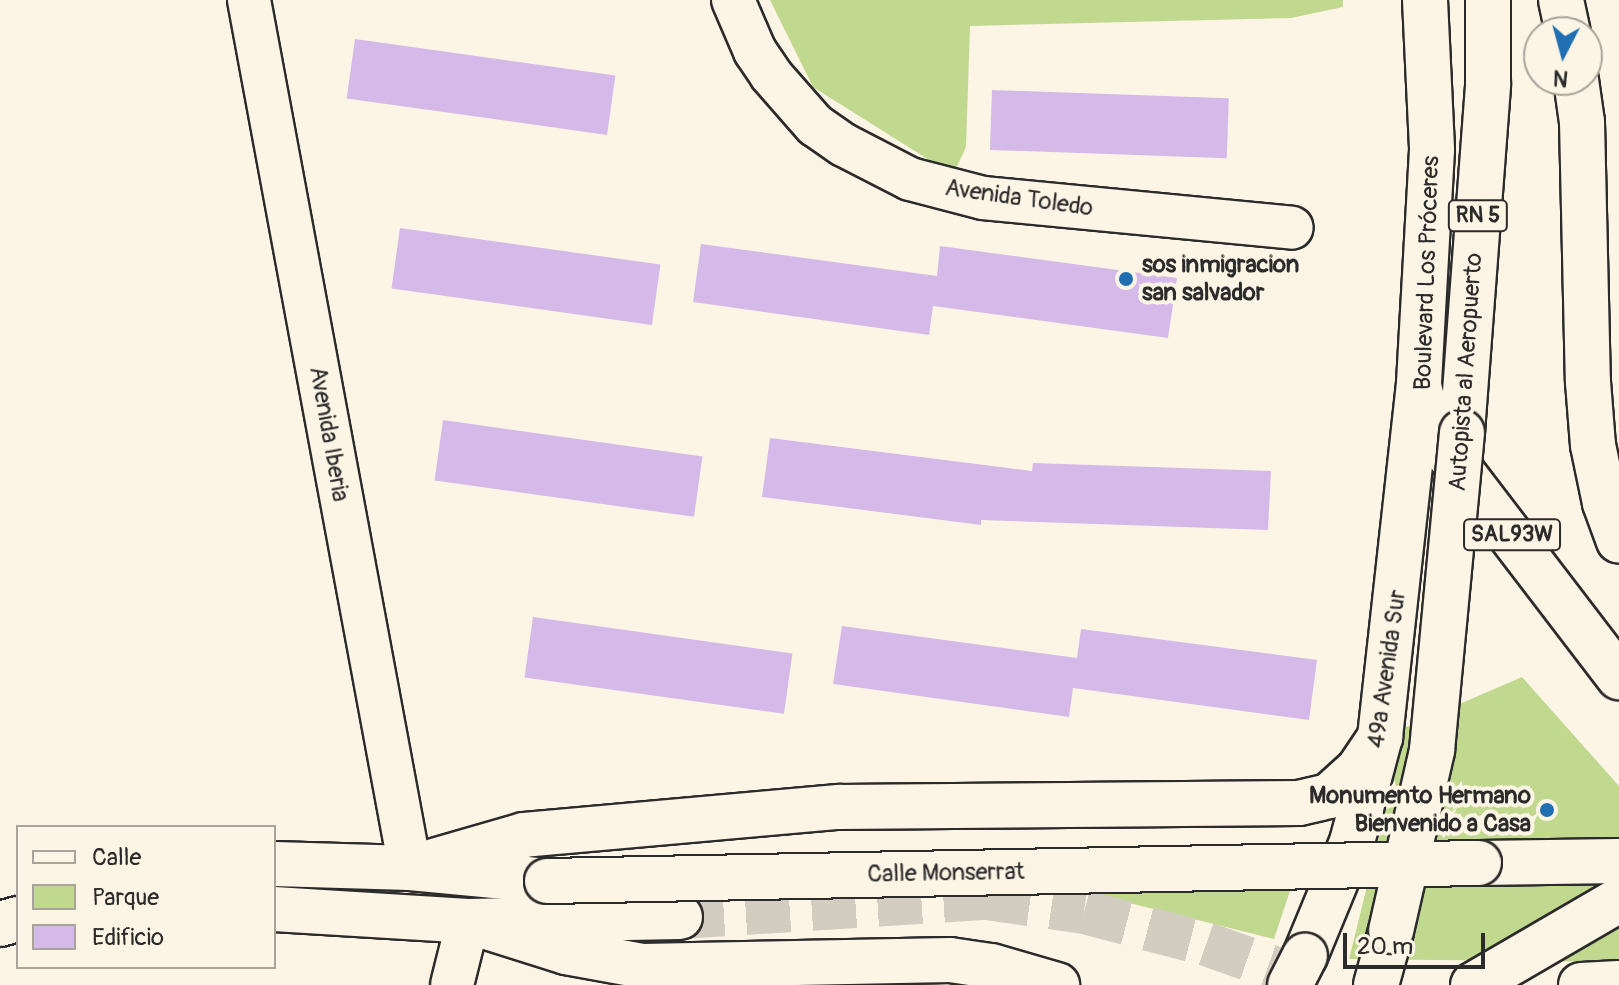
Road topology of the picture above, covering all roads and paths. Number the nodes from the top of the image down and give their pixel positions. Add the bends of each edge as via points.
1 (249, 0) edge
2 (733, 0) edge
3 (1425, 0) edge
4 (1488, 0) edge
5 (1578, 96) edge
6 (1292, 228) dead end
7 (1419, 386) junction
8 (1619, 541) edge
9 (1619, 677) edge
10 (1380, 737) junction
11 (1619, 861) edge
12 (276, 864) edge
13 (410, 868) junction
14 (1619, 900) edge
15 (276, 909) edge
16 (680, 917) tunnel mouth
17 (468, 921) junction
18 (1298, 970) edge
19 (1619, 983) edge
20 (452, 985) edge
21 (1057, 985) edge
22 (1376, 985) edge
23 (1473, 985) edge
24 (1581, 985) edge

1 - 13 street, Avenida Iberia
2 - 6 street, Avenida Toledo via 755,51 815,125 910,179 983,198
3 - 7 main road, Boulevard Los Próceres / RN 5 via 1432,150
4 - 22 main road, Autopista al Aeropuerto / RN 5, bridge via 1488,83 1462,432 1432,750
5 - 8 main road via 1593,445
7 - 9 main road, Boulevard Los Próceres / SAL93W via 1428,422 1443,447
7 - 10 main road, 49a Avenida Sur / RN 5
10 - 13 main road via 1358,770 1329,796 1299,803 839,807 524,835
10 - 18 main road, 49a Avenida Sur / RN 5 via 1352,842
11 - 13 main road, Calle Monserrat, bridge via 547,881
12 - 13 main road, Calle Monserrat
14 - 23 main road
15 - 17 main road
16 - 17 main road
17 - 20 street
17 - 21 main road via 566,952 642,966 950,960
19 - 24 main road

